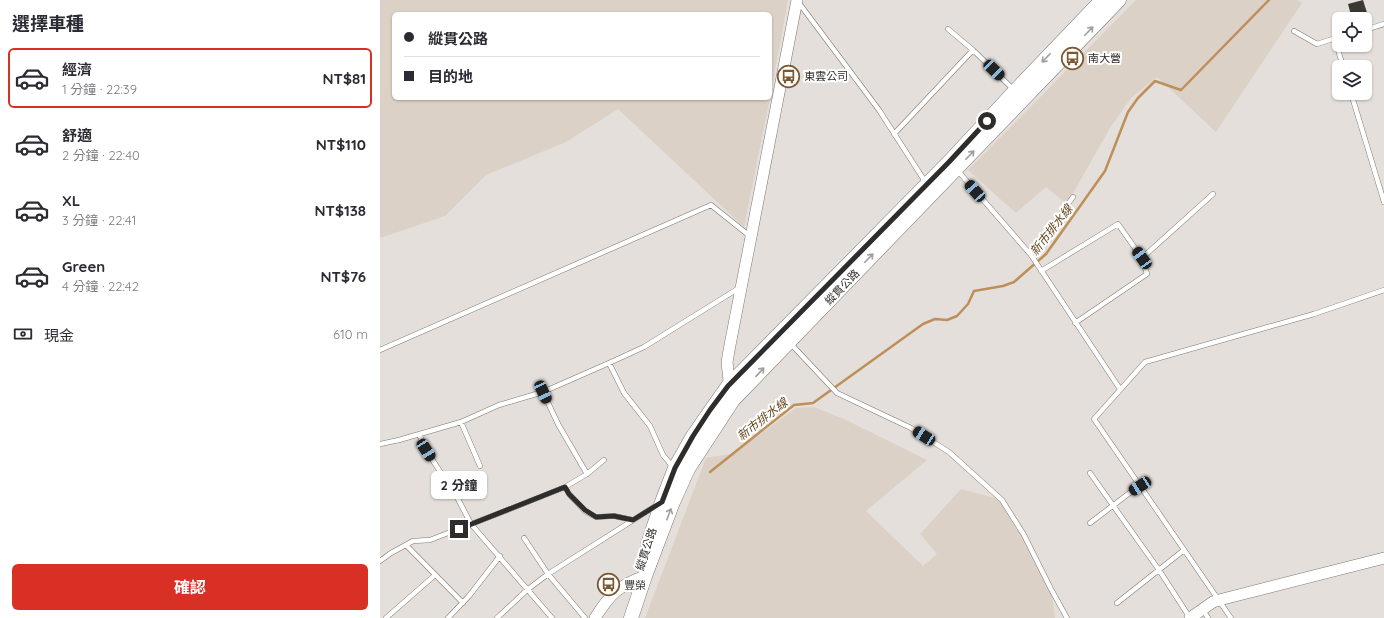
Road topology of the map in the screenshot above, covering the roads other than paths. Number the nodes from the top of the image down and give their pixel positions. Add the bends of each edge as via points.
1 (797, 0) edge
2 (1102, 0) edge
3 (1119, 0) edge
4 (1384, 24) edge
5 (1372, 28) edge
6 (948, 29) dead end
7 (1294, 30) dead end
8 (1332, 39) edge
9 (973, 50) junction
10 (1019, 95) junction
11 (1353, 100) edge
12 (894, 134) junction
13 (953, 166) junction
14 (927, 184) junction
15 (1213, 194) dead end
16 (1073, 197) dead end
17 (1384, 202) edge
18 (750, 237) junction
19 (1031, 255) junction
20 (1142, 258) junction
21 (1041, 271) junction
22 (742, 286) junction
23 (1384, 290) edge
24 (1075, 323) junction
25 (784, 337) junction
26 (380, 350) edge
27 (609, 364) junction
28 (728, 386) junction
29 (1120, 388) junction
30 (543, 392) junction
31 (733, 400) junction
32 (461, 422) junction
33 (419, 434) junction
34 (380, 444) edge
35 (604, 460) dead end
36 (480, 466) dead end
37 (675, 468) junction
38 (1090, 473) dead end
39 (587, 474) junction
40 (1140, 486) junction
41 (565, 487) junction
42 (662, 502) junction
43 (1112, 506) junction
44 (633, 520) junction
45 (1090, 523) dead end
46 (471, 524) junction
47 (524, 538) dead end
48 (406, 545) junction
49 (1184, 550) junction
50 (500, 556) junction
51 (1384, 558) edge
52 (380, 561) edge
53 (1160, 570) junction
54 (548, 574) junction
55 (435, 575) junction
56 (641, 578) junction
57 (527, 590) junction
58 (1219, 600) junction
59 (463, 603) junction
60 (1117, 603) dead end
61 (1205, 614) edge
62 (386, 618) edge
63 (448, 618) edge
64 (497, 618) edge
65 (552, 618) edge
66 (585, 618) edge
67 (595, 618) edge
68 (621, 618) edge
69 (631, 618) edge
70 (1067, 618) edge
71 (1190, 618) edge
72 (1231, 618) edge

1 - 12 lane
1 - 18 street
2 -> 10 main road, 縱貫公路
10 -> 3 main road, 縱貫公路
4 - 5 lane
6 - 9 lane
7 - 8 lane via 1316,44
9 - 10 lane
9 - 12 lane
10 - 13 main road, 縱貫公路
11 - 17 lane
12 - 14 lane
13 - 14 main road, 縱貫公路
13 - 19 lane
25 -> 13 main road, 縱貫公路
14 - 25 main road, 縱貫公路
15 - 20 lane
16 - 19 lane
18 - 22 street
18 - 26 lane via 711,205
19 - 21 lane
20 - 21 lane via 1118,224
20 - 24 lane via 1147,274
21 - 24 lane
22 - 27 lane via 644,347
22 - 28 street via 727,362
23 - 29 lane via 1314,314 1145,362
24 - 29 lane
25 - 28 main road, 縱貫公路
31 -> 25 main road, 縱貫公路
25 - 70 lane via 837,393 911,428 949,452 1002,500 1024,535
27 - 30 lane
27 - 37 lane via 624,393 650,426 663,455
28 - 31 street
28 - 37 main road, 縱貫公路 via 693,436
29 - 40 lane via 1094,419
30 - 32 lane via 499,405
30 - 39 lane
56 -> 31 main road, 縱貫公路 via 688,469
32 - 33 lane
32 - 36 lane
33 - 34 lane
33 - 46 lane
35 - 39 lane
37 - 42 main road, 縱貫公路
38 - 43 lane
39 - 41 lane
40 - 43 lane
40 - 49 lane
41 - 44 lane via 585,510 596,517 614,516
41 - 46 lane
42 - 44 lane
42 - 56 main road, 縱貫公路
43 - 45 lane
43 - 53 lane
44 - 54 lane
46 - 48 lane via 430,540 413,540
46 - 50 lane
47 - 54 lane
48 - 52 lane
48 - 55 lane
49 - 53 lane
49 - 58 lane
50 - 57 lane
50 - 59 lane
51 - 58 street
53 - 60 lane
53 - 71 lane
54 - 57 lane
54 - 66 lane
55 - 59 lane
55 - 62 lane
56 - 67 street via 615,591 605,601
56 - 68 main road, 縱貫公路
56 - 69 main road, 縱貫公路
57 - 64 lane
57 - 65 lane
58 - 61 street via 1214,602
58 - 72 lane
59 - 63 lane
61 - 71 street

